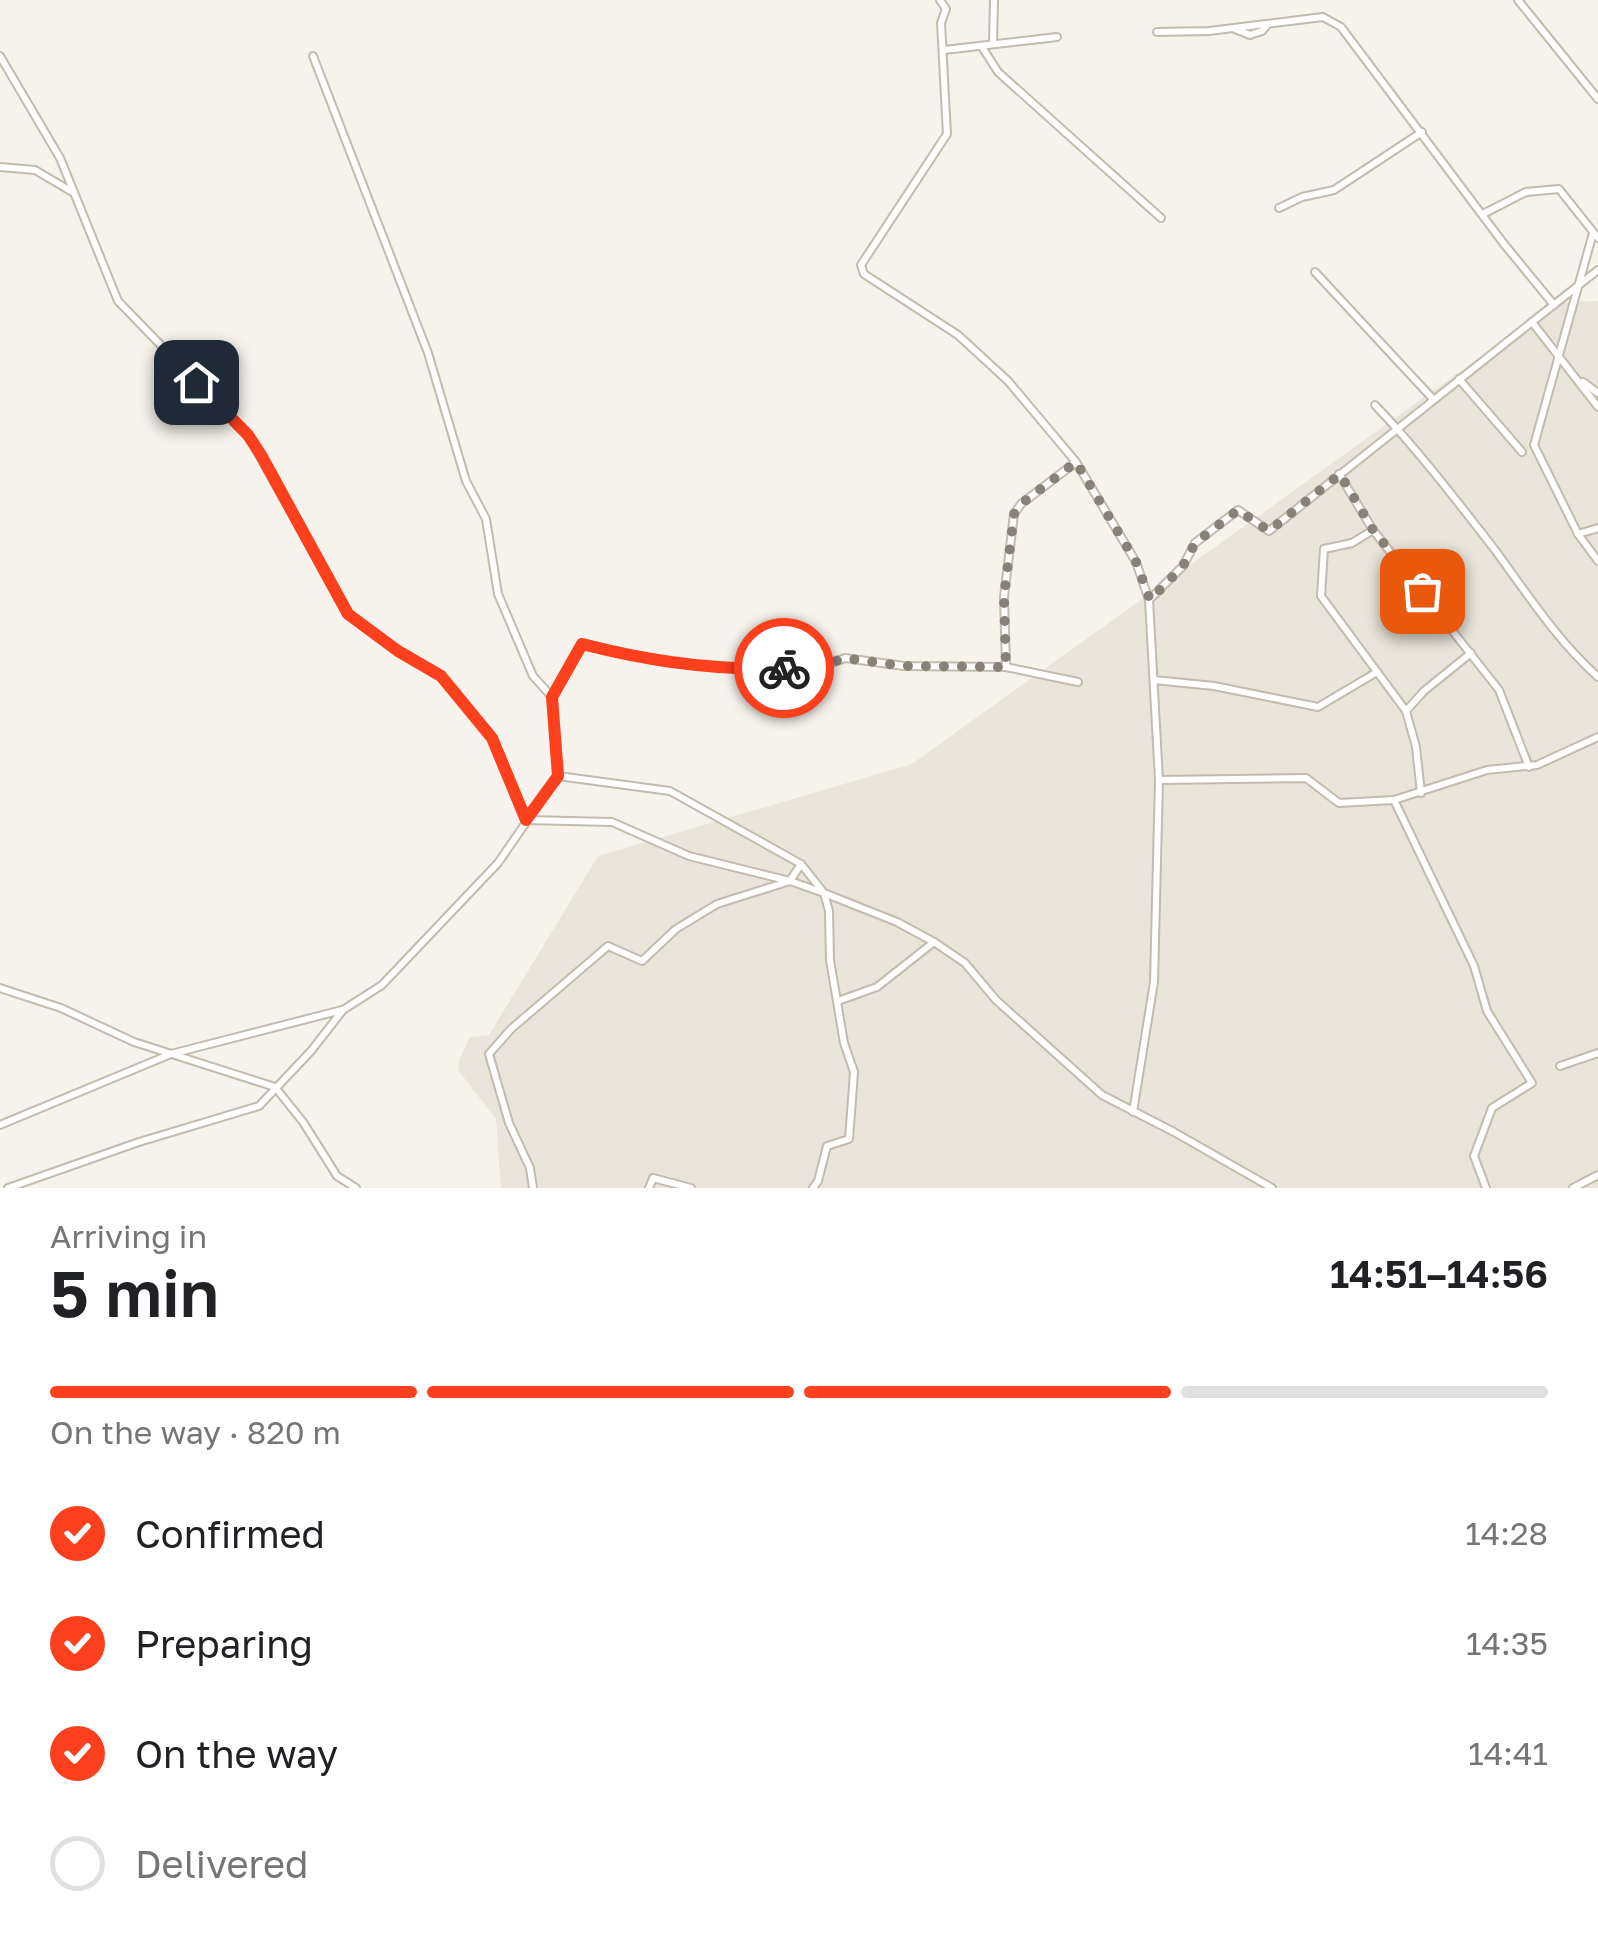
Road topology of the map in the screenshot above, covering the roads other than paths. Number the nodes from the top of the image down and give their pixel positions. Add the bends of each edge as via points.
1 (940, 0) edge
2 (994, 0) edge
3 (1518, 0) edge
4 (1158, 32) dead end
5 (1057, 37) dead end
6 (993, 44) junction
7 (982, 48) junction
8 (944, 50) junction
9 (0, 56) edge
10 (313, 56) dead end
11 (1598, 99) edge
12 (1422, 132) junction
13 (0, 167) edge
14 (76, 194) junction
15 (1279, 208) dead end
16 (1483, 214) junction
17 (1161, 218) dead end
18 (1596, 236) edge
19 (1598, 270) edge
20 (1315, 272) dead end
21 (1579, 285) junction
22 (1554, 305) junction
23 (1532, 322) junction
24 (1559, 356) junction
25 (1574, 376) junction
26 (1460, 379) junction
27 (1598, 393) edge
28 (1433, 399) junction
29 (1376, 405) dead end
30 (1598, 407) edge
31 (1399, 430) junction
32 (1522, 452) dead end
33 (1076, 462) junction
34 (1340, 474) junction
35 (1598, 528) edge
36 (1373, 530) junction
37 (1578, 534) junction
38 (1598, 561) edge
39 (1150, 600) junction
40 (1472, 653) junction
41 (1006, 667) junction
42 (1378, 672) junction
43 (1598, 678) edge
44 (1154, 680) junction
45 (1078, 682) dead end
46 (552, 697) junction
47 (1406, 711) junction
48 (1598, 737) edge
49 (1529, 767) junction
50 (558, 776) junction
51 (1159, 780) junction
52 (1420, 793) junction
53 (1394, 800) junction
54 (526, 820) junction
55 (801, 864) junction
56 (790, 881) junction
57 (824, 892) junction
58 (934, 942) junction
59 (0, 988) edge
60 (838, 1001) junction
61 (343, 1010) junction
62 (1598, 1053) edge
63 (171, 1054) junction
64 (1560, 1066) dead end
65 (275, 1087) junction
66 (1134, 1112) junction
67 (0, 1125) edge
68 (1598, 1175) edge
69 (8, 1188) edge
70 (356, 1188) edge
71 (533, 1188) edge
72 (649, 1188) edge
73 (692, 1188) edge
74 (813, 1188) edge
75 (1272, 1188) edge
76 (1486, 1188) edge
77 (1573, 1188) edge

1 - 8 street via 946,9
2 - 6 street
3 - 11 street
4 - 12 street via 1324,17 1341,27
5 - 6 street
6 - 7 street
7 - 8 street
7 - 17 street via 998,72
8 - 33 street via 947,134 861,266 958,335
9 - 14 street
10 - 46 street via 428,353 466,481 486,519 498,594 533,676
12 - 15 street via 1334,190
12 - 16 street
13 - 14 street via 35,170
14 - 54 street via 118,302 248,435 348,614 441,676 492,738
16 - 18 street via 1526,192 1559,189
16 - 22 street
18 - 21 street
19 - 21 street
20 - 28 street
21 - 22 street
21 - 24 street
22 - 23 street
23 - 24 street
23 - 26 street
24 - 25 street
24 - 37 street via 1534,445
25 - 27 street
25 - 30 street
26 - 28 street
26 - 32 street
28 - 31 street
29 - 31 street
31 - 34 street
31 - 43 street via 1567,649
33 - 39 street via 1136,562
33 - 41 street via 1014,514 1004,597
34 - 36 street
34 - 39 street via 1269,531 1238,510 1218,523
35 - 37 street
36 - 40 street
36 - 42 street via 1324,549 1321,596
37 - 38 street
39 - 44 street
40 - 47 street
40 - 49 street via 1505,702
41 - 45 street
41 - 46 street via 844,658 823,666 746,670 663,662 582,644
42 - 44 street via 1318,707
42 - 47 street
44 - 51 street
46 - 50 street
47 - 52 street
48 - 49 street
49 - 52 street via 1487,770
50 - 54 street
50 - 55 street via 670,791
51 - 53 street via 1306,778 1339,803
51 - 66 street via 1154,982
52 - 53 street
53 - 76 street via 1474,966 1487,1012 1532,1083 1492,1108 1474,1156
54 - 56 street via 612,822 689,856
54 - 61 street via 498,863 382,985
55 - 56 street
55 - 57 street
56 - 57 street
56 - 71 street via 716,904 642,961 608,946 489,1054
57 - 58 street
57 - 60 street
58 - 60 street via 877,986
58 - 66 street via 965,963 996,1000 1102,1095
59 - 63 street
60 - 74 street via 854,1072 849,1139 827,1146
61 - 63 street
61 - 65 street
62 - 64 street
63 - 65 street
63 - 67 street
65 - 69 street via 259,1106
65 - 70 street via 337,1176
66 - 75 street
68 - 77 street
72 - 73 street via 653,1178

